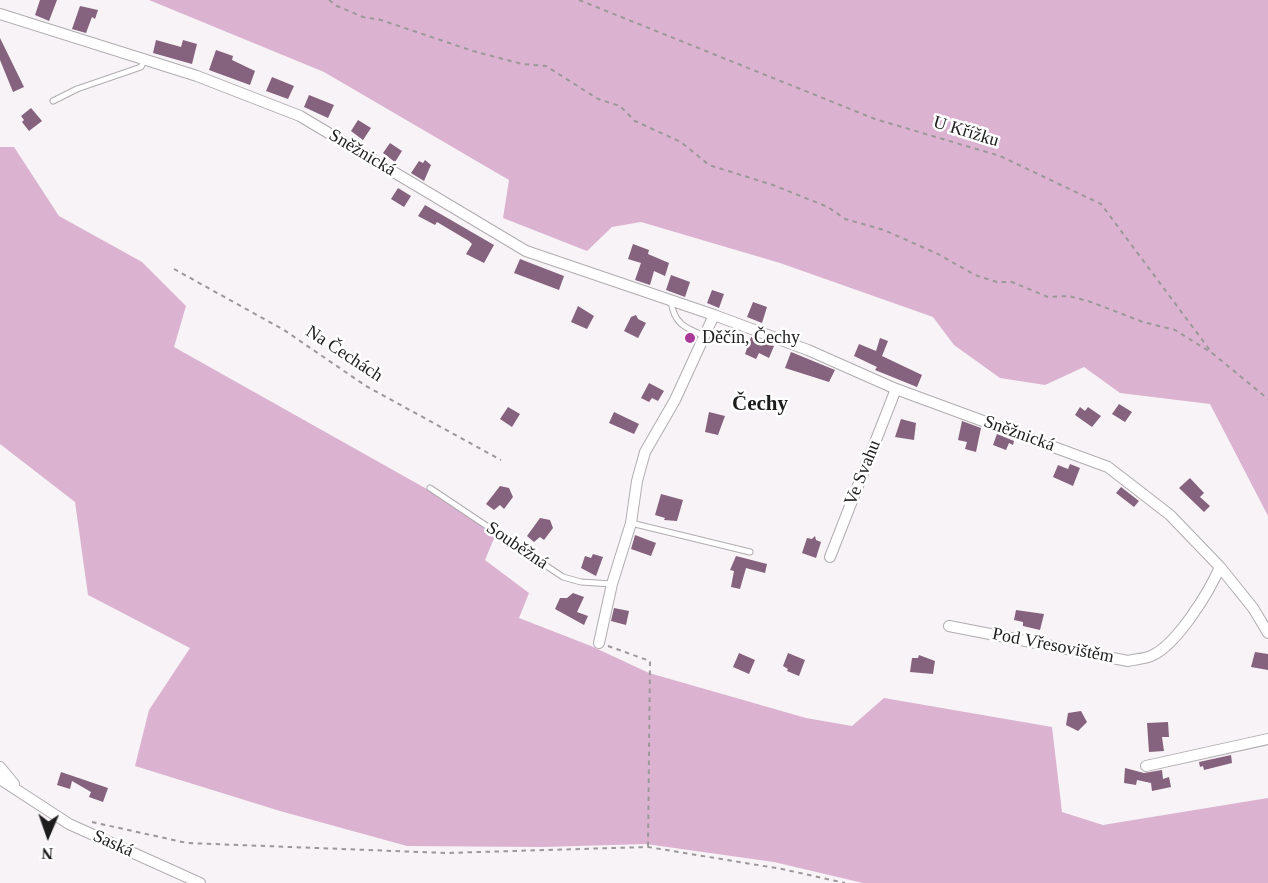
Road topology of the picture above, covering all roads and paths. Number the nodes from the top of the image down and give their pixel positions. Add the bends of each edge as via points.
1 (329, 0) edge
2 (579, 0) edge
3 (0, 14) edge
4 (144, 61) junction
5 (53, 101) dead end
6 (174, 269) dead end
7 (671, 300) junction
8 (714, 315) junction
9 (706, 337) junction
10 (1212, 353) junction
11 (896, 389) junction
12 (1268, 399) edge
13 (501, 460) dead end
14 (430, 488) dead end
15 (631, 524) junction
16 (750, 552) dead end
17 (830, 557) dead end
18 (1220, 567) junction
19 (612, 584) junction
20 (950, 626) dead end
21 (1268, 633) edge
22 (599, 643) joint
23 (1268, 739) edge
24 (1146, 766) dead end
25 (0, 767) edge
26 (0, 779) edge
27 (26, 798) junction
28 (87, 821) dead end
29 (648, 847) junction
30 (200, 883) edge
31 (845, 883) edge

1 - 10 path via 363,17 473,51 546,66 598,99 620,106 635,121 681,142 709,165 828,207 845,219 884,230 975,274 997,282 1012,282 1048,297 1069,296 1091,302 1175,330
2 - 10 path, U Křížku via 875,118 1000,156 1101,204
3 - 4 street, Sněžnická
4 - 5 lane via 141,67 77,88
4 - 7 street, Sněžnická via 196,76 300,116 525,251
6 - 13 path, Na Čechách via 284,330 366,386
7 - 8 street, Sněžnická
7 - 9 lane via 679,325
8 - 9 street
8 - 11 street, Sněžnická
9 - 15 street via 645,452
10 - 12 path, U Křížku
11 - 17 street, Ve Svahu
11 - 18 street, Sněžnická via 1108,468 1170,515
14 - 19 lane, Souběžná via 563,577
15 - 16 lane
15 - 19 street
18 - 20 street, Pod Vřesovištěm via 1208,594 1167,644 1152,656 1128,661
18 - 21 street, Sněžnická
19 - 22 street
22 - 29 path via 650,661
23 - 24 street
25 - 27 street
26 - 27 street, Saská
27 - 30 street, Saská via 69,824
28 - 29 path via 187,843 446,853
29 - 31 path

